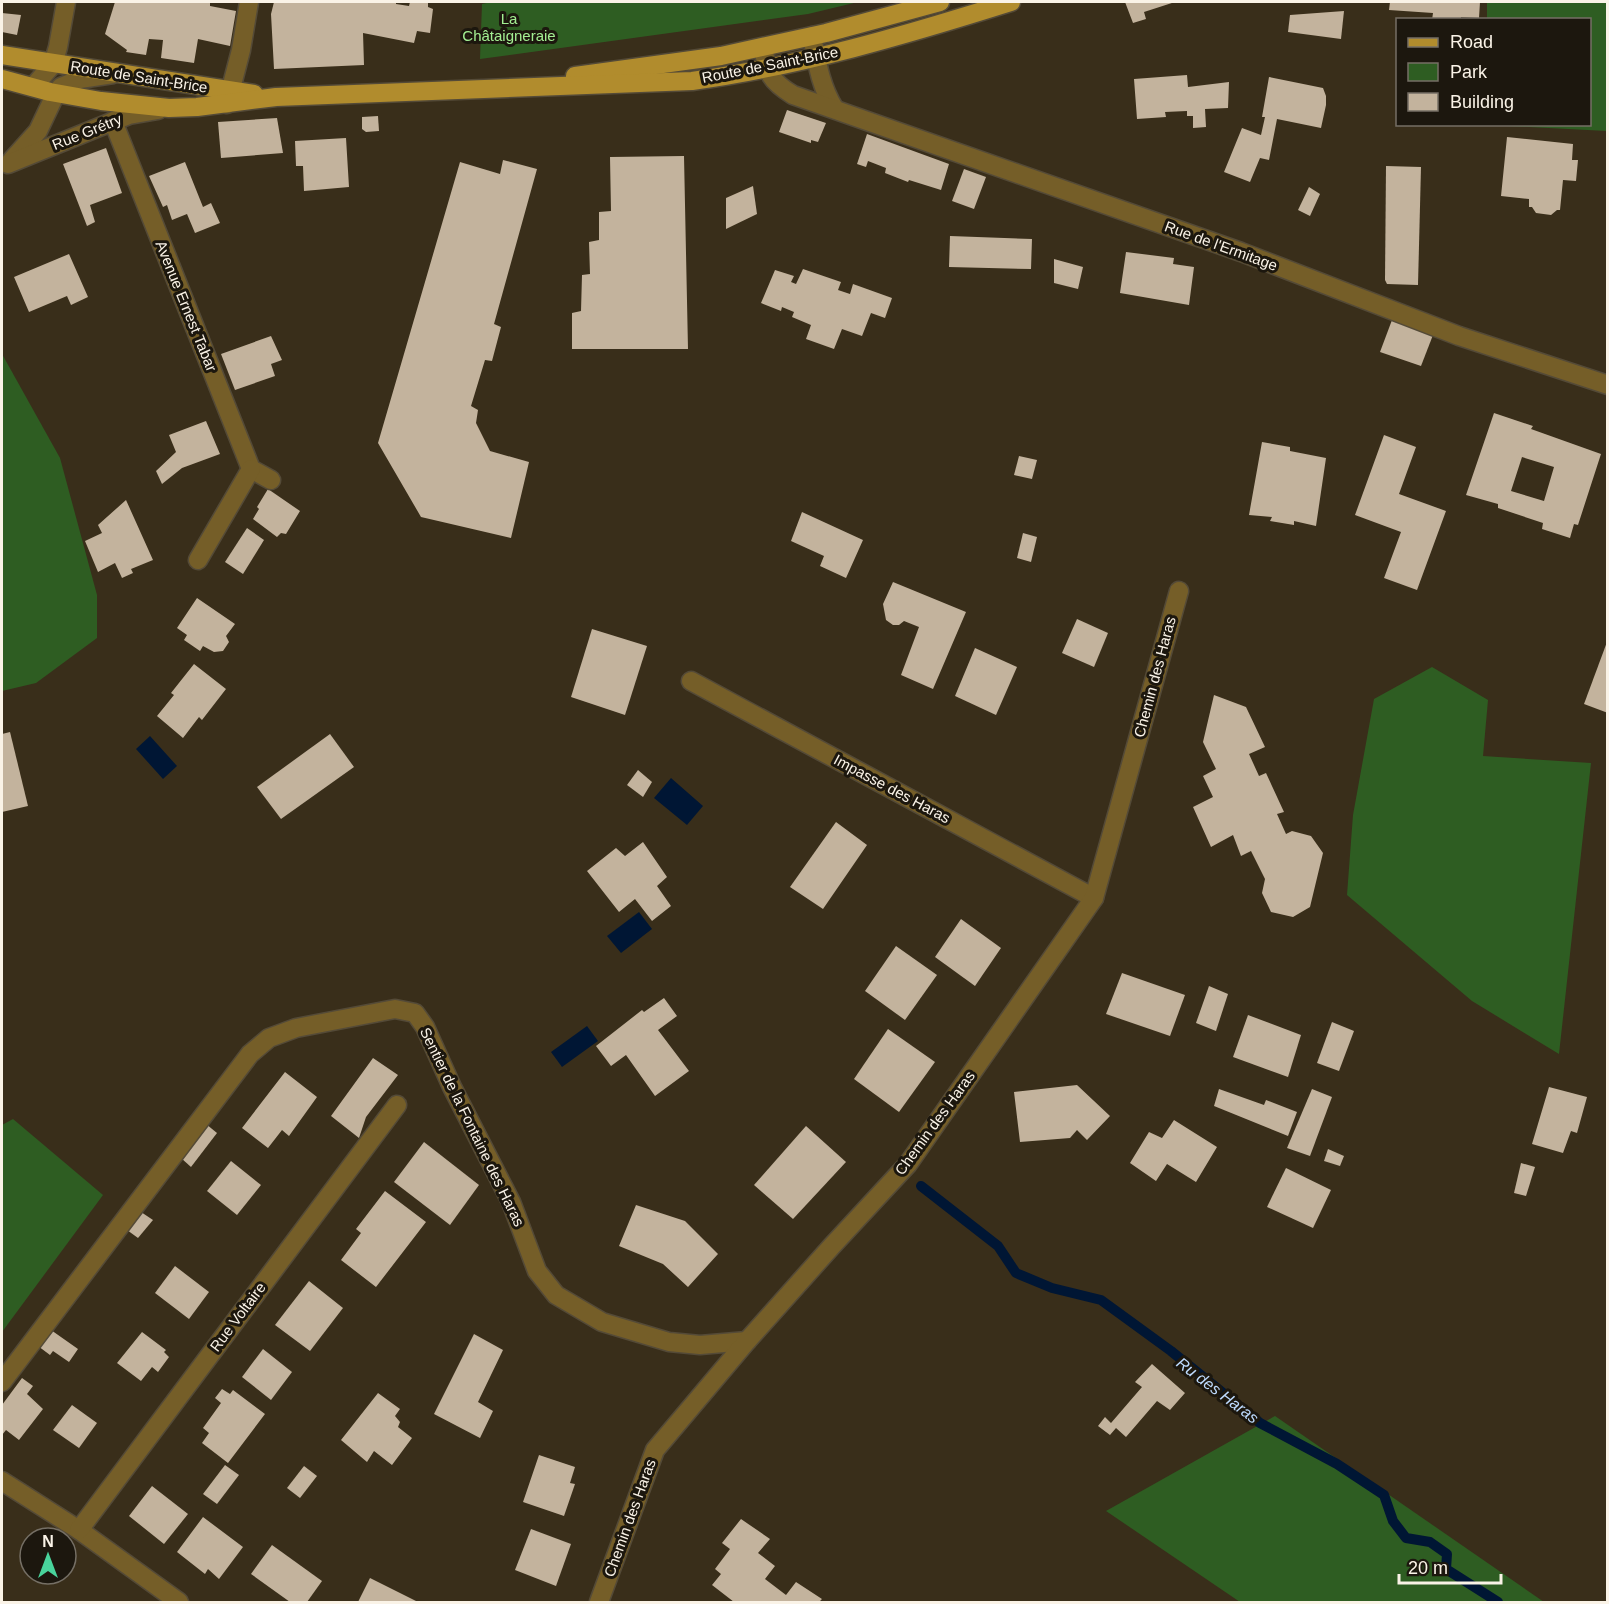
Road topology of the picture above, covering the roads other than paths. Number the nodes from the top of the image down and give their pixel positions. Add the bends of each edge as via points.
1 (66, 2) edge
2 (249, 2) edge
3 (940, 2) edge
4 (1011, 2) edge
5 (812, 36) junction
6 (763, 48) junction
7 (2, 55) edge
8 (816, 58) junction
9 (53, 64) junction
10 (767, 69) junction
11 (115, 74) junction
12 (2, 79) edge
13 (33, 87) junction
14 (487, 88) junction
15 (56, 93) junction
16 (229, 98) junction
17 (169, 108) junction
18 (834, 108) junction
19 (113, 121) junction
20 (5, 167) edge
21 (1608, 385) edge
22 (251, 469) junction
23 (271, 480) dead end
24 (198, 560) dead end
25 (1179, 591) dead end
26 (690, 681) dead end
27 (1094, 898) junction
28 (397, 1105) dead end
29 (747, 1341) junction
30 (2, 1382) edge
31 (2, 1481) edge
32 (79, 1530) junction
33 (179, 1602) edge
34 (599, 1602) edge

1 - 9 street
2 - 16 street
3 - 5 main road, Route de Saint-Brice
4 - 8 main road, Route de Saint-Brice
5 - 6 main road, Route de Saint-Brice
5 - 8 street
6 - 10 street
6 - 14 main road, Route de Saint-Brice
7 - 9 main road, Route de Saint-Brice
8 - 10 main road, Route de Saint-Brice
8 - 18 street via 825,92
9 - 11 main road, Route de Saint-Brice
9 - 13 street
10 - 14 main road, Route de Saint-Brice via 692,81
10 - 18 street, Rue de l'Ermitage via 779,87
11 - 15 street via 80,79
11 - 16 main road, Route de Saint-Brice
12 - 13 main road, Route de Saint-Brice
13 - 15 main road, Route de Saint-Brice
14 - 16 main road, Route de Saint-Brice
15 - 17 main road, Route de Saint-Brice
15 - 20 street, Rue Grétry via 38,131
16 - 17 main road, Route de Saint-Brice
17 - 19 street, Rue Grétry
18 - 21 street, Rue de l'Ermitage via 1241,252 1459,336
19 - 20 street, Rue Grétry
19 - 22 street, Avenue Ernest Tabar
22 - 23 street
22 - 24 street
25 - 27 street, Chemin des Haras
26 - 27 street, Impasse des Haras
27 - 29 street, Chemin des Haras via 908,1164
28 - 32 street, Rue Voltaire
29 - 30 street, Sentier de la Fontaine des Haras via 699,1345 669,1342 602,1322 556,1295 537,1271 511,1202 425,1027 415,1013 395,1009 296,1028 269,1038 250,1054
29 - 34 street, Chemin des Haras via 655,1450
31 - 32 street
32 - 33 street

